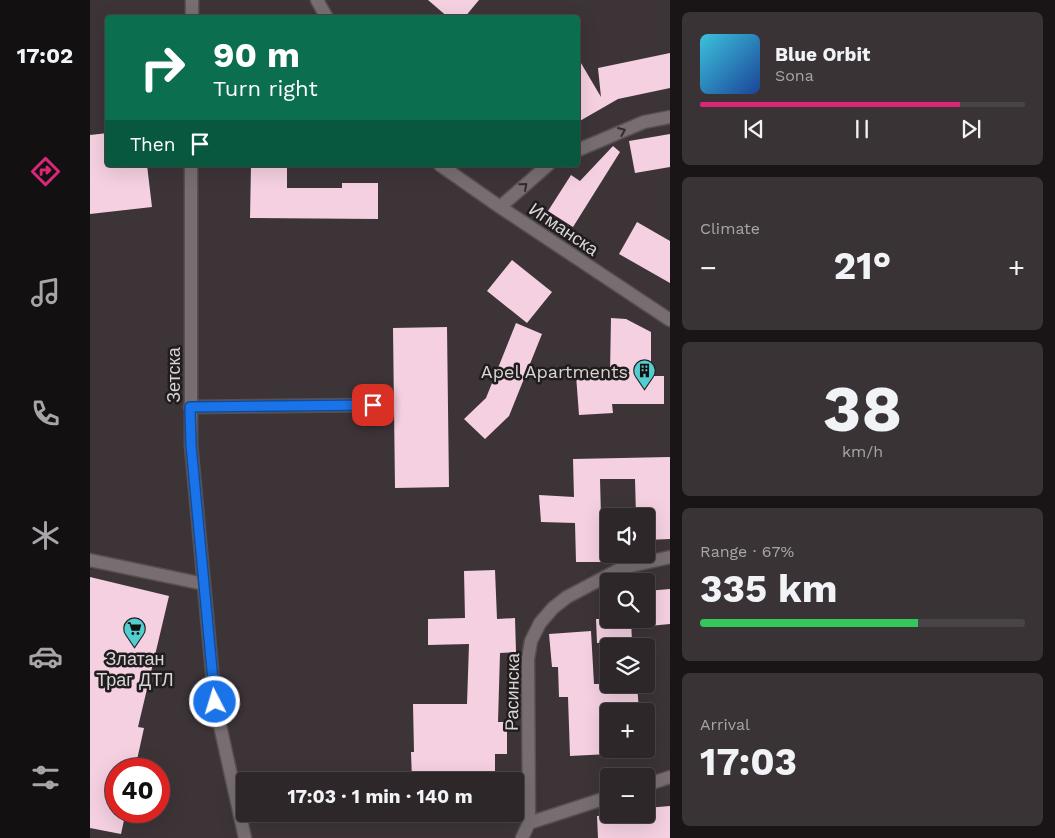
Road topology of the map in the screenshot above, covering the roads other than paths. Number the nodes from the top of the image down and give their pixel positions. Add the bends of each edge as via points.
1 (192, 0) edge
2 (317, 0) edge
3 (192, 15) edge
4 (325, 15) edge
5 (670, 117) edge
6 (580, 149) edge
7 (191, 167) edge
8 (443, 167) edge
9 (546, 167) edge
10 (500, 207) junction
11 (670, 320) edge
12 (373, 405) dead end
13 (190, 407) junction
14 (670, 557) edge
15 (90, 560) edge
16 (204, 584) junction
17 (670, 777) edge
18 (655, 782) edge
19 (600, 800) edge
20 (529, 823) junction
21 (245, 838) edge
22 (522, 838) edge

1 - 3 street
2 - 4 street
6 -> 5 street via 644,122
7 - 13 street, Зетска
8 - 10 street, Игманска
10 -> 9 street
10 - 11 street, Игманска
12 - 13 street
13 - 16 street, Зетска
14 - 20 street, Расинска via 622,568 567,597 540,623 528,659
15 - 16 street
16 - 21 street, Зетска via 215,702
17 - 18 street
19 - 20 street
20 - 22 street

